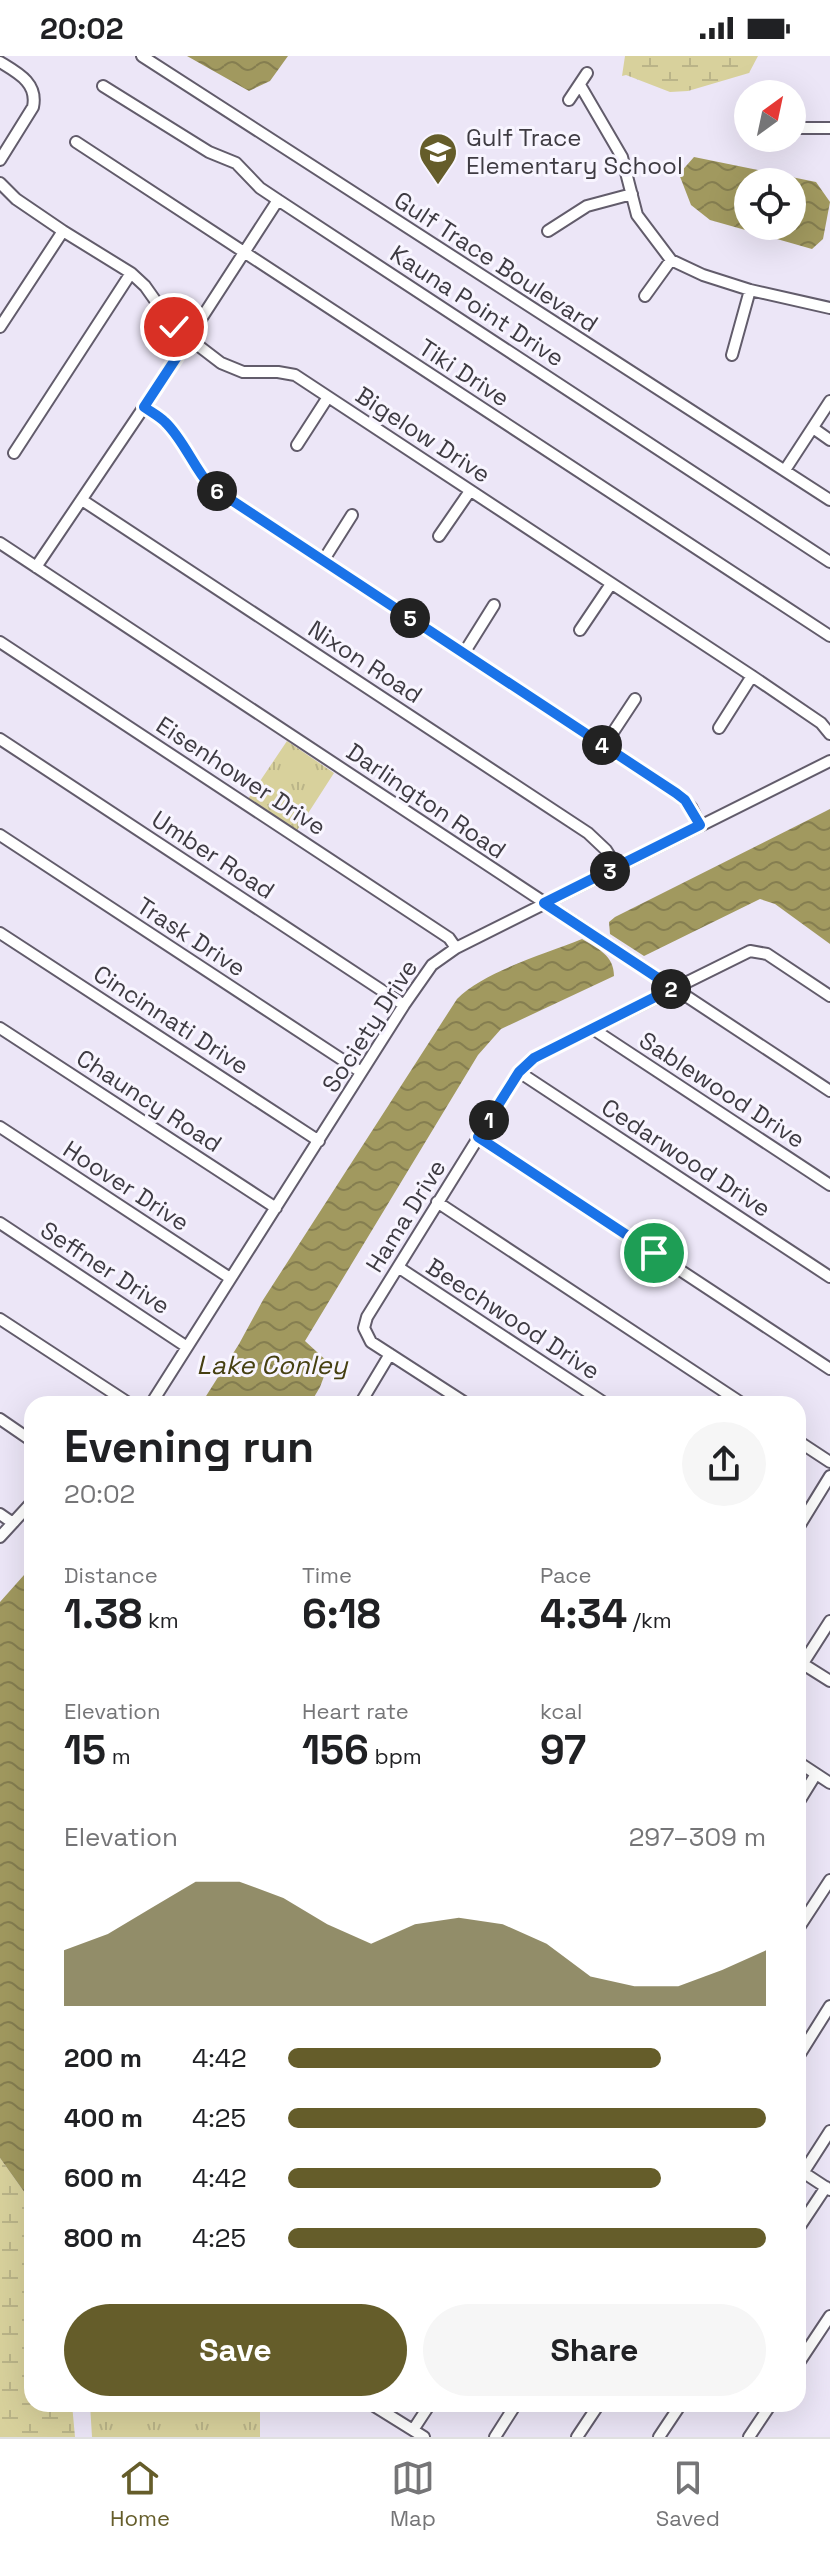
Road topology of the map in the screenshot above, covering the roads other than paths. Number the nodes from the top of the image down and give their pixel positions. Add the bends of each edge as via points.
1 (142, 56) edge
2 (0, 62) edge
3 (587, 73) dead end
4 (580, 85) junction
5 (103, 86) dead end
6 (569, 100) dead end
7 (806, 128) edge
8 (830, 128) edge
9 (76, 142) dead end
10 (0, 160) edge
11 (0, 183) edge
12 (632, 194) junction
13 (278, 200) junction
14 (63, 231) junction
15 (548, 231) dead end
16 (244, 253) junction
17 (671, 260) junction
18 (131, 273) junction
19 (750, 290) junction
20 (645, 296) dead end
21 (830, 308) edge
22 (0, 327) edge
23 (188, 340) junction
24 (732, 355) dead end
25 (328, 397) junction
26 (830, 401) edge
27 (144, 407) junction
28 (813, 428) junction
29 (830, 440) edge
30 (297, 445) dead end
31 (14, 453) dead end
32 (785, 470) junction
33 (470, 491) junction
34 (82, 500) junction
35 (830, 500) edge
36 (352, 515) dead end
37 (439, 536) dead end
38 (0, 543) edge
39 (323, 561) junction
40 (830, 562) edge
41 (36, 567) junction
42 (611, 584) junction
43 (494, 605) dead end
44 (580, 630) dead end
45 (830, 636) edge
46 (0, 642) edge
47 (464, 653) junction
48 (752, 676) junction
49 (635, 699) dead end
50 (719, 728) dead end
51 (830, 734) edge
52 (0, 739) edge
53 (604, 746) junction
54 (830, 761) edge
55 (700, 825) junction
56 (0, 835) edge
57 (617, 867) junction
58 (544, 903) junction
59 (0, 933) edge
60 (456, 948) junction
61 (673, 988) junction
62 (830, 996) edge
63 (404, 1005) junction
64 (0, 1028) edge
65 (593, 1029) junction
66 (361, 1072) junction
67 (519, 1072) junction
68 (830, 1091) edge
69 (0, 1127) edge
70 (478, 1137) junction
71 (319, 1141) junction
72 (830, 1185) edge
73 (437, 1202) junction
74 (276, 1208) junction
75 (0, 1223) edge
76 (398, 1267) junction
77 (830, 1277) edge
78 (230, 1278) junction
79 (0, 1319) edge
80 (187, 1347) junction
81 (390, 1354) junction
82 (830, 1369) edge
83 (118, 1396) edge
84 (156, 1396) edge
85 (365, 1396) edge
86 (455, 1396) edge
87 (594, 1396) edge
88 (731, 1396) edge
89 (0, 1419) edge
90 (24, 1436) edge
91 (806, 1446) edge
92 (830, 1462) edge
93 (830, 1476) edge
94 (24, 1511) edge
95 (0, 1514) edge
96 (806, 1515) edge
97 (13, 1523) junction
98 (0, 1537) edge
99 (830, 1621) edge
100 (806, 1659) edge
101 (806, 1669) edge
102 (830, 1681) edge
103 (806, 1767) edge
104 (816, 1774) junction
105 (830, 1783) edge
106 (806, 1790) edge
107 (830, 1880) edge
108 (806, 1917) edge
109 (830, 2006) edge
110 (806, 2044) edge
111 (830, 2131) edge
112 (806, 2164) edge
113 (806, 2174) edge
114 (828, 2189) edge
115 (806, 2218) edge
116 (830, 2316) edge
117 (806, 2352) edge
118 (383, 2412) edge
119 (425, 2412) edge
120 (511, 2412) edge
121 (594, 2412) edge
122 (676, 2412) edge
123 (766, 2412) edge
124 (413, 2430) junction
125 (424, 2437) edge
126 (495, 2437) edge
127 (577, 2437) edge
128 (659, 2437) edge
129 (749, 2437) edge

1 - 32 street, Gulf Trace Boulevard
2 - 10 street via 22,76 35,99
3 - 4 street
4 - 6 street
4 - 12 street via 622,157
5 - 13 street, Kauna Point Drive via 209,152 236,163
7 - 8 street
9 - 16 street, Tiki Drive
11 - 14 street, Bigelow Drive
12 - 15 street via 587,206
12 - 17 street via 637,215
13 - 16 street
13 - 40 street, Kauna Point Drive
14 - 18 street, Bigelow Drive
14 - 22 street
16 - 23 street
16 - 45 street, Tiki Drive
17 - 19 street
17 - 20 street
18 - 23 street, Bigelow Drive
18 - 31 street
19 - 21 street
19 - 24 street
23 - 25 street, Bigelow Drive via 231,369 295,375
23 - 27 street
25 - 30 street
25 - 33 street, Bigelow Drive
26 - 28 street
27 - 34 street
27 - 39 street via 164,420 210,486
28 - 29 street
28 - 32 street
32 - 35 street, Gulf Trace Boulevard
33 - 37 street
33 - 42 street, Bigelow Drive
34 - 41 street
34 - 57 street, Nixon Road via 588,833
36 - 39 street
38 - 41 street, Darlington Road
39 - 47 street
41 - 58 street, Darlington Road
42 - 44 street
42 - 48 street, Bigelow Drive
43 - 47 street
46 - 60 street, Eisenhower Drive via 449,938
47 - 53 street
48 - 50 street
48 - 51 street, Bigelow Drive
49 - 53 street
52 - 63 street, Umber Road
53 - 55 street via 685,800
54 - 55 street, Society Drive
55 - 57 street, Society Drive
56 - 66 street, Trask Drive
57 - 58 street, Society Drive
58 - 60 street, Society Drive
58 - 61 street, Darlington Road
59 - 71 street, Cincinnati Drive
60 - 63 street, Society Drive via 432,965
61 - 62 street, Hama Drive via 754,950
61 - 65 street, Hama Drive
61 - 68 street, Darlington Road
63 - 66 street, Society Drive
64 - 74 street, Chauncy Road
65 - 67 street, Hama Drive via 534,1058
65 - 72 street, Sablewood Drive
66 - 71 street, Society Drive
67 - 70 street, Hama Drive
67 - 77 street, Cedarwood Drive
69 - 78 street, Hoover Drive
70 - 73 street, Hama Drive
70 - 82 street
71 - 74 street, Society Drive
73 - 76 street, Hama Drive
73 - 88 street
74 - 78 street, Society Drive
75 - 80 street, Seffner Drive
76 - 81 street, Hama Drive via 364,1328 371,1342
76 - 87 street, Beechwood Drive
78 - 80 street, Society Drive
79 - 83 street
80 - 84 street, Society Drive
81 - 85 street
81 - 86 street
89 - 90 street
91 - 92 street
93 - 96 street
94 - 97 street
95 - 97 street
97 - 98 street
99 - 100 street
101 - 102 street
103 - 104 street
104 - 105 street
104 - 106 street
107 - 108 street
109 - 110 street
111 - 112 street
113 - 114 street
114 - 115 street
116 - 117 street
118 - 124 street
119 - 124 street
120 - 126 street
121 - 127 street
122 - 128 street
123 - 129 street
124 - 125 street

